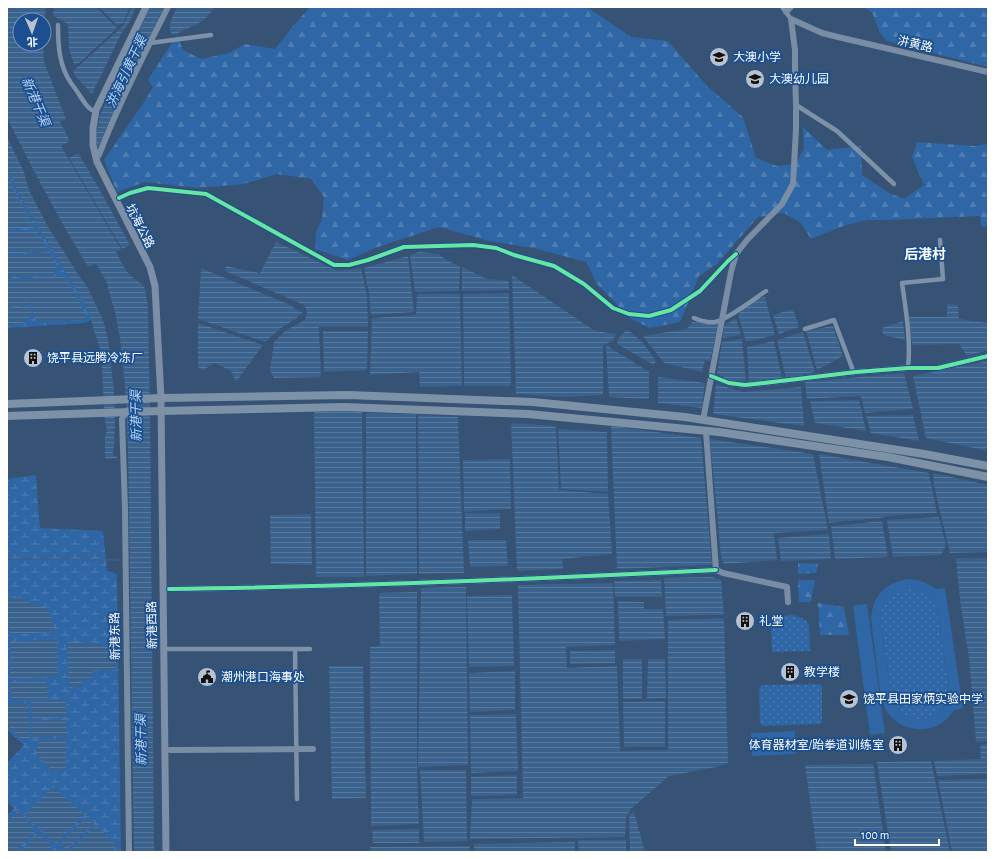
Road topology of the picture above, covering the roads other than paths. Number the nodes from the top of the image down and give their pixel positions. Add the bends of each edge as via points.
1 (146, 7) edge
2 (168, 7) edge
3 (791, 7) edge
4 (784, 10) edge
5 (791, 19) junction
6 (58, 25) dead end
7 (211, 35) dead end
8 (150, 43) junction
9 (988, 72) edge
10 (796, 105) junction
11 (92, 110) dead end
12 (99, 155) dead end
13 (894, 184) dead end
14 (119, 198) dead end
15 (940, 240) dead end
16 (736, 254) junction
17 (766, 291) dead end
18 (694, 318) dead end
19 (723, 320) junction
20 (805, 329) dead end
21 (988, 356) edge
22 (908, 368) junction
23 (854, 373) junction
24 (711, 376) junction
25 (161, 398) junction
26 (7, 404) edge
27 (158, 411) junction
28 (122, 415) junction
29 (7, 416) edge
30 (685, 417) junction
31 (703, 420) junction
32 (720, 423) junction
33 (684, 428) junction
34 (706, 430) junction
35 (719, 432) junction
36 (988, 466) edge
37 (988, 477) edge
38 (716, 570) junction
39 (169, 589) dead end
40 (788, 602) dead end
41 (168, 649) dead end
42 (295, 649) junction
43 (310, 649) dead end
44 (296, 749) junction
45 (313, 749) dead end
46 (170, 750) dead end
47 (297, 799) dead end
48 (129, 852) edge
49 (166, 852) edge

1 - 25 main road, 坑海公路 via 96,110 93,145 97,162 150,267 155,286
2 - 8 street
3 - 4 street
4 - 5 street
5 - 9 street, 汫黄路 via 838,38
5 - 10 street via 795,50
6 - 11 street via 62,65 70,82
7 - 8 street
8 - 12 street
10 - 13 street via 837,131
10 - 16 street via 792,184 782,204
14 - 16 street via 148,188 206,194 334,265 349,265 404,247 473,245 496,248 514,256 554,266 584,284 613,308 642,316 672,310 700,291
15 - 22 street via 943,279 902,283 909,342
16 - 19 street
17 - 19 street
18 - 19 street via 704,322
19 - 24 street
20 - 23 street via 834,320
21 - 22 street via 938,368
22 - 23 street
23 - 24 street via 745,385 729,383
24 - 31 street
25 - 26 highway
25 - 27 main road, 新港西路
25 - 30 highway via 348,395 533,402
27 - 28 highway
27 - 33 highway via 344,407 528,414
27 - 49 main road, 新港西路
28 - 29 highway via 104,413
28 - 48 street, 新港东路
30 - 31 highway
30 - 33 highway
31 - 32 highway
32 - 35 highway
32 - 36 highway
33 - 34 highway
34 - 35 highway
34 - 38 street
35 - 37 highway via 888,457
38 - 39 street via 286,588
38 - 40 street via 786,587
41 - 42 street
42 - 43 street
42 - 44 street
44 - 45 street
44 - 46 street
44 - 47 street

